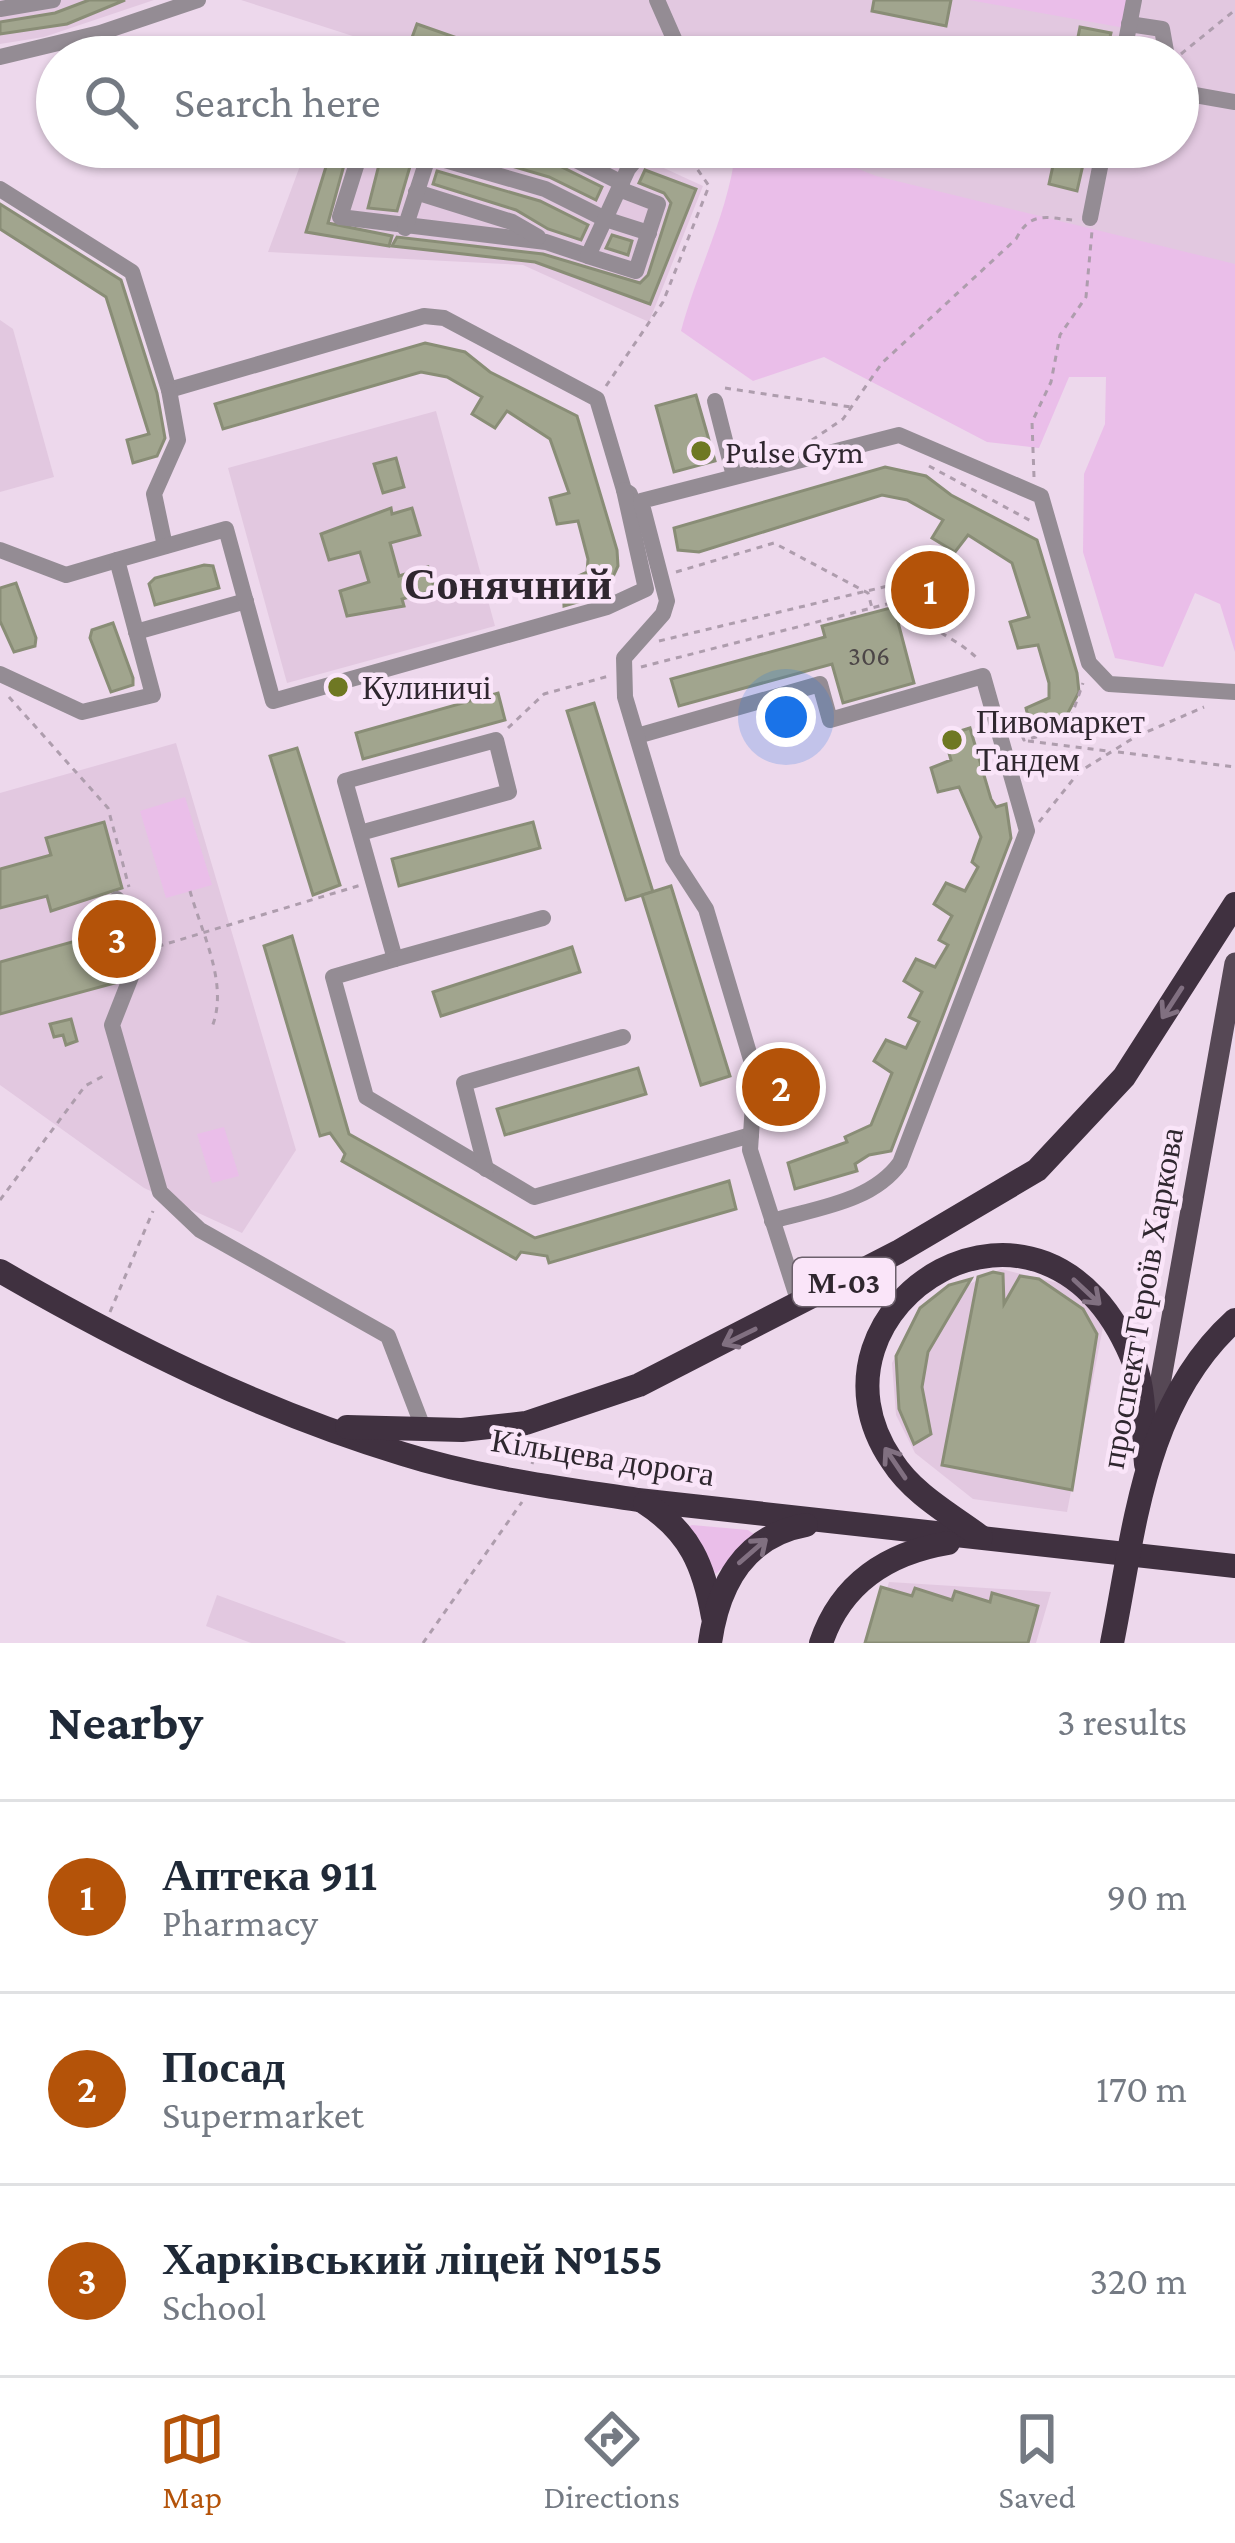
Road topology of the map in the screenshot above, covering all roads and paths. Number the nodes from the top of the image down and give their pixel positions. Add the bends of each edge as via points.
1 (53, 0) edge
2 (198, 0) edge
3 (657, 0) edge
4 (1134, 0) edge
5 (0, 9) edge
6 (1235, 10) edge
7 (1129, 24) junction
8 (83, 36) edge
9 (673, 36) edge
10 (1127, 36) edge
11 (1163, 36) edge
12 (1199, 39) edge
13 (36, 51) edge
14 (0, 57) edge
15 (1199, 96) edge
16 (1235, 102) edge
17 (355, 168) edge
18 (424, 168) edge
19 (481, 168) edge
20 (588, 168) edge
21 (632, 168) edge
22 (697, 168) edge
23 (1100, 168) edge
24 (620, 186) junction
25 (0, 189) edge
26 (416, 192) junction
27 (1090, 218) junction
28 (605, 219) junction
29 (405, 228) junction
30 (649, 232) junction
31 (546, 242) junction
32 (588, 256) junction
33 (169, 390) junction
34 (713, 396) joint
35 (597, 399) junction
36 (851, 407) junction
37 (782, 463) junction
38 (930, 467) dead end
39 (734, 476) junction
40 (624, 490) junction
41 (1041, 496) junction
42 (641, 502) junction
43 (1048, 530) dead end
44 (165, 547) junction
45 (0, 550) edge
46 (117, 560) junction
47 (664, 575) dead end
48 (896, 584) dead end
49 (901, 600) dead end
50 (246, 601) junction
51 (872, 608) junction
52 (766, 616) junction
53 (136, 632) junction
54 (772, 634) junction
55 (634, 648) junction
56 (624, 671) junction
57 (1085, 673) dead end
58 (0, 674) edge
59 (0, 688) edge
60 (1235, 692) edge
61 (1208, 706) dead end
62 (1078, 707) dead end
63 (637, 736) junction
64 (496, 740) junction
65 (1024, 740) dead end
66 (1113, 751) junction
67 (1235, 767) edge
68 (1027, 831) junction
69 (360, 833) junction
70 (373, 882) junction
71 (190, 891) dead end
72 (117, 899) joint
73 (1235, 904) edge
74 (543, 918) dead end
75 (133, 954) junction
76 (395, 959) junction
77 (1235, 964) edge
78 (212, 1027) dead end
79 (623, 1037) dead end
80 (117, 1071) dead end
81 (751, 1136) junction
82 (486, 1168) junction
83 (160, 1192) junction
84 (0, 1200) edge
85 (772, 1221) junction
86 (0, 1271) edge
87 (800, 1306) junction
88 (1235, 1320) edge
89 (102, 1330) junction
90 (542, 1418) junction
91 (319, 1426) junction
92 (424, 1430) junction
93 (1146, 1464) junction
94 (532, 1466) dead end
95 (638, 1500) junction
96 (523, 1501) dead end
97 (826, 1522) junction
98 (983, 1539) junction
99 (1235, 1566) edge
100 (712, 1631) edge
101 (423, 1643) edge
102 (821, 1643) edge
103 (1112, 1643) edge

1 - 5 street
2 - 8 street
3 - 9 street
4 - 7 street
6 - 12 path
7 - 10 street
7 - 11 street via 1162,29
13 - 14 street
15 - 16 street
17 - 29 street via 340,217
18 - 26 street
19 - 28 street
20 - 24 street
21 - 24 street
22 - 35 path via 709,186 662,302
23 - 27 street
24 - 28 street
24 - 30 street via 658,204
25 - 33 street via 132,272
26 - 29 street
26 - 31 street
27 - 36 path via 1036,216 1024,223 881,363
27 - 41 path via 1087,297 1060,335 1032,422 1030,464
28 - 30 street
28 - 32 street
29 - 31 street
30 - 32 street via 636,272
31 - 32 street
33 - 35 street via 424,316 444,318
33 - 44 street via 178,440 154,494
34 - 36 path via 728,387
34 - 39 street
35 - 40 street
36 - 37 path
37 - 39 street
37 - 41 street via 899,435
38 - 43 path
39 - 42 street
40 - 42 street
40 - 50 street via 646,589 607,607 273,701
41 - 60 street via 1089,663 1100,677
42 - 55 street via 667,601
44 - 46 street
44 - 50 street via 226,529
45 - 46 street via 66,575
46 - 53 street
47 - 51 path via 774,543 868,592
48 - 52 path
49 - 51 path
50 - 53 street
51 - 54 path
52 - 54 path
52 - 55 path
53 - 58 street via 153,695 82,712
54 - 56 path
55 - 56 street
56 - 63 street
56 - 64 path via 544,694
57 - 62 path
59 - 72 path via 108,808 130,891
61 - 66 path
63 - 68 street via 820,684 830,720 983,676
63 - 81 street via 673,858 706,909 755,1073
64 - 69 street via 509,792
64 - 69 street via 345,781
65 - 66 path
66 - 67 path
66 - 68 path via 1079,772
68 - 85 street via 900,1163 868,1192
69 - 70 street
70 - 75 path
70 - 76 street
71 - 78 path via 218,986
72 - 75 street
73 -> 87 highway, М-03 via 1124,1077 1037,1170
74 - 76 street
75 - 83 street via 134,979 112,1025
76 - 82 street via 333,977 366,1096
77 - 93 main road, проспект Героїв Харкова
79 - 82 street via 464,1083
80 - 84 path via 85,1087
81 - 82 street via 534,1198
81 - 85 street
83 - 89 path
83 - 92 street via 200,1230 388,1336
85 - 87 street
86 - 89 highway, Кільцева дорога / М-03
87 -> 90 highway, М-03 via 639,1385
88 - 93 highway, М-03 via 1176,1395
89 - 91 highway, Кільцева дорога / М-03
90 - 92 highway, М-03
90 - 94 path
91 - 92 highway, М-03
91 - 95 highway, Кільцева дорога / М-03 via 406,1456
98 -> 93 highway, М-03 via 912,1486 889,1458 865,1379 912,1286 947,1263 1006,1253 1057,1265 1094,1294 1137,1370
93 - 103 highway, проспект Героїв Харкова / М-03
95 - 97 highway, Кільцева дорога / М-03
95 - 100 highway, М-03 via 677,1526 697,1555
96 - 101 path
97 - 98 highway, Кільцева дорога / М-03
100 -> 97 highway, М-03 via 745,1554 775,1534
98 - 99 highway, Кільцева дорога / М-03
98 - 102 highway, М-03 via 905,1551 885,1562 845,1597

